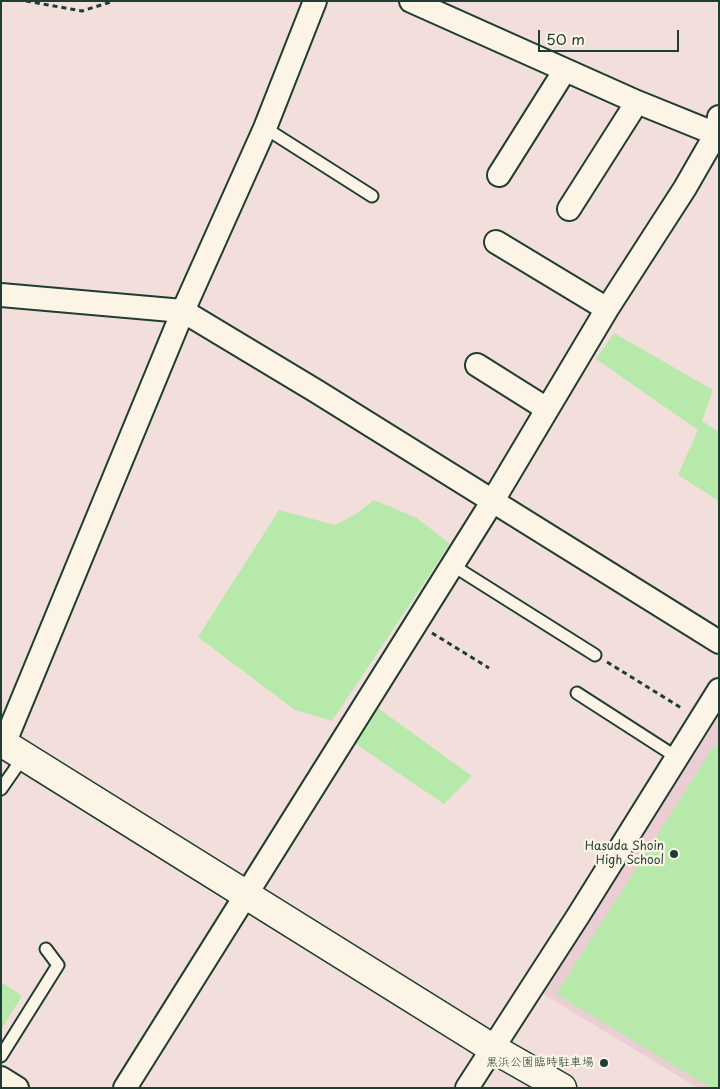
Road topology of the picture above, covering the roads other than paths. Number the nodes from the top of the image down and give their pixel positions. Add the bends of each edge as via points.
1 (315, 1) edge
2 (411, 1) edge
3 (565, 70) junction
4 (637, 102) junction
5 (718, 125) edge
6 (265, 128) junction
7 (499, 175) dead end
8 (372, 196) dead end
9 (569, 209) dead end
10 (496, 242) dead end
11 (1, 294) edge
12 (607, 309) junction
13 (183, 311) junction
14 (477, 365) dead end
15 (547, 408) junction
16 (492, 502) junction
17 (452, 565) junction
18 (719, 642) edge
19 (595, 655) road end
20 (719, 690) edge
21 (577, 693) dead end
22 (10, 747) edge
23 (678, 758) junction
24 (1, 790) edge
25 (246, 894) junction
26 (46, 949) dead end
27 (492, 1048) junction
28 (1, 1056) edge
29 (1, 1078) edge
30 (17, 1088) edge
31 (125, 1088) edge
32 (467, 1088) edge
33 (562, 1088) edge

1 - 6 street
2 - 3 street
3 - 4 street
3 - 7 street
4 - 5 street
4 - 9 street
5 - 12 street via 680,196
6 - 8 lane
6 - 13 street
10 - 12 street
11 - 13 street
12 - 15 street
13 - 16 street
13 - 22 street
14 - 15 street
15 - 16 street
16 - 17 street
16 - 18 street
17 - 19 lane
17 - 25 street
20 - 23 street
21 - 23 lane
22 - 24 lane
22 - 25 street
23 - 27 street
25 - 27 street
25 - 31 street
26 - 28 lane via 58,965
27 - 32 street
27 - 33 street
29 - 30 street

